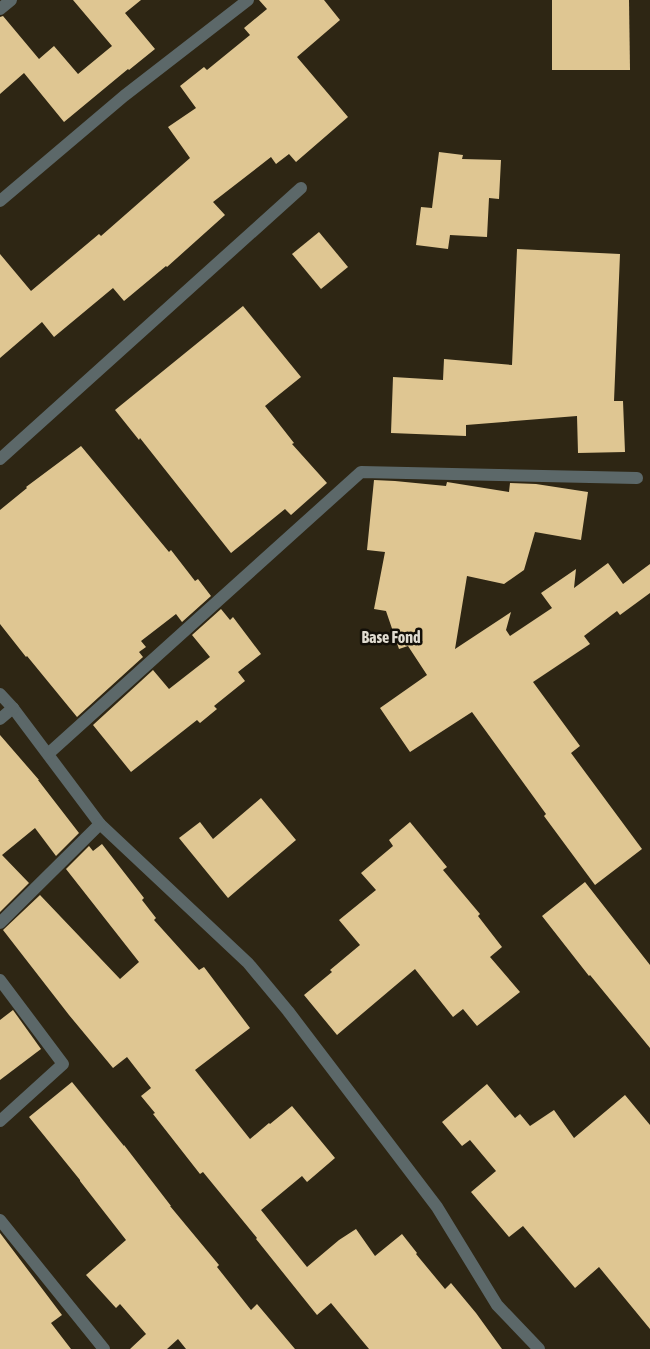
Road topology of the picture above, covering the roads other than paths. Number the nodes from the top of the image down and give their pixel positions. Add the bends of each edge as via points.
1 (11, 0) edge
2 (248, 0) edge
3 (0, 9) edge
4 (301, 188) dead end
5 (0, 201) edge
6 (0, 459) edge
7 (637, 478) dead end
8 (0, 694) edge
9 (13, 708) junction
10 (0, 719) edge
11 (48, 754) junction
12 (100, 824) junction
13 (0, 923) edge
14 (0, 980) edge
15 (0, 1121) edge
16 (0, 1220) edge
17 (104, 1349) edge
18 (539, 1349) edge

1 - 3 street
2 - 5 street via 124,96
4 - 6 street
7 - 11 street via 361,472
8 - 9 street
9 - 10 street
9 - 11 street
11 - 12 street
12 - 13 street
12 - 18 street via 248,962 437,1207 497,1305
14 - 15 street via 63,1064
16 - 17 street

